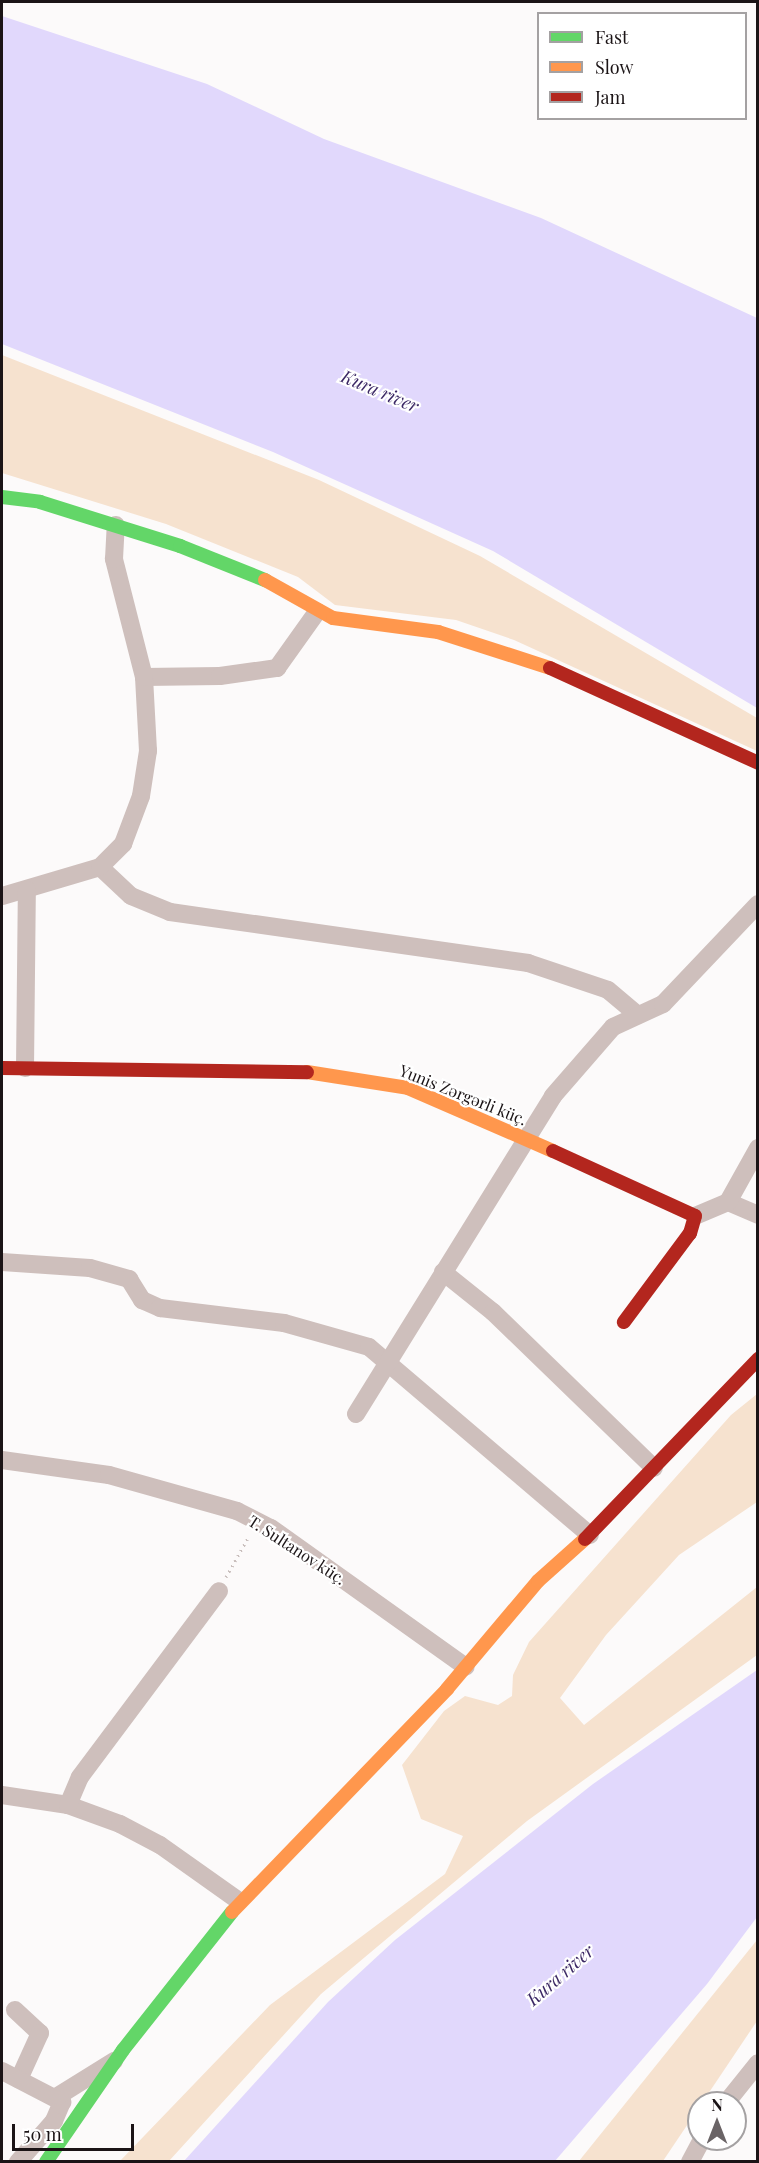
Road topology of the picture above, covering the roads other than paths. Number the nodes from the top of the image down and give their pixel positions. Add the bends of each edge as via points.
1 (2, 497) edge
2 (116, 525) junction
3 (317, 612) junction
4 (144, 677) junction
5 (758, 763) edge
6 (100, 867) junction
7 (27, 890) junction
8 (2, 897) edge
9 (758, 904) edge
10 (638, 1015) junction
11 (2, 1068) edge
12 (25, 1068) junction
13 (524, 1137) junction
14 (758, 1148) edge
15 (728, 1202) junction
16 (758, 1215) edge
17 (695, 1216) junction
18 (2, 1262) edge
19 (443, 1272) junction
20 (624, 1322) dead end
21 (758, 1359) edge
22 (387, 1364) junction
23 (356, 1414) dead end
24 (2, 1460) edge
25 (654, 1468) junction
26 (590, 1535) junction
27 (219, 1591) road end
28 (466, 1667) junction
29 (2, 1794) edge
30 (68, 1805) junction
31 (239, 1901) junction
32 (15, 2010) dead end
33 (116, 2060) junction
34 (758, 2064) edge
35 (2, 2072) edge
36 (20, 2079) junction
37 (736, 2091) edge
38 (58, 2096) junction
39 (18, 2162) edge
40 (46, 2162) edge

1 - 2 street via 40,502
2 - 3 street via 270,582
2 - 4 street via 114,559
3 - 4 street via 277,668 220,676
3 - 5 street via 438,632 524,658 608,691
4 - 6 street via 147,775 123,844
6 - 7 street
6 - 10 street via 131,896 170,912 528,963 608,990
7 - 8 street
7 - 12 street
9 - 10 street via 663,1004
10 - 13 street via 613,1027
11 - 12 street, Yunis Zərgərli küç.
12 - 13 street, Yunis Zərgərli küç. via 366,1077 408,1088
13 - 17 street, Yunis Zərgərli küç. via 674,1202
13 - 19 street
14 - 15 street
15 - 16 street
15 - 17 street
17 - 20 street via 690,1233
18 - 22 street via 90,1268 129,1279 150,1305 320,1330 369,1347
19 - 22 street
19 - 25 street via 493,1312
21 - 25 street
22 - 23 street
22 - 26 street
24 - 28 street, T. Sultanov küç. via 176,1490 258,1521
25 - 26 street
26 - 28 street via 538,1581
27 - 30 street via 80,1777
28 - 31 street
29 - 30 street
30 - 31 street via 160,1845
31 - 33 street
32 - 36 street via 40,2033
33 - 38 street
33 - 40 street
34 - 37 street
35 - 36 street
36 - 38 street
38 - 39 street via 61,2111

